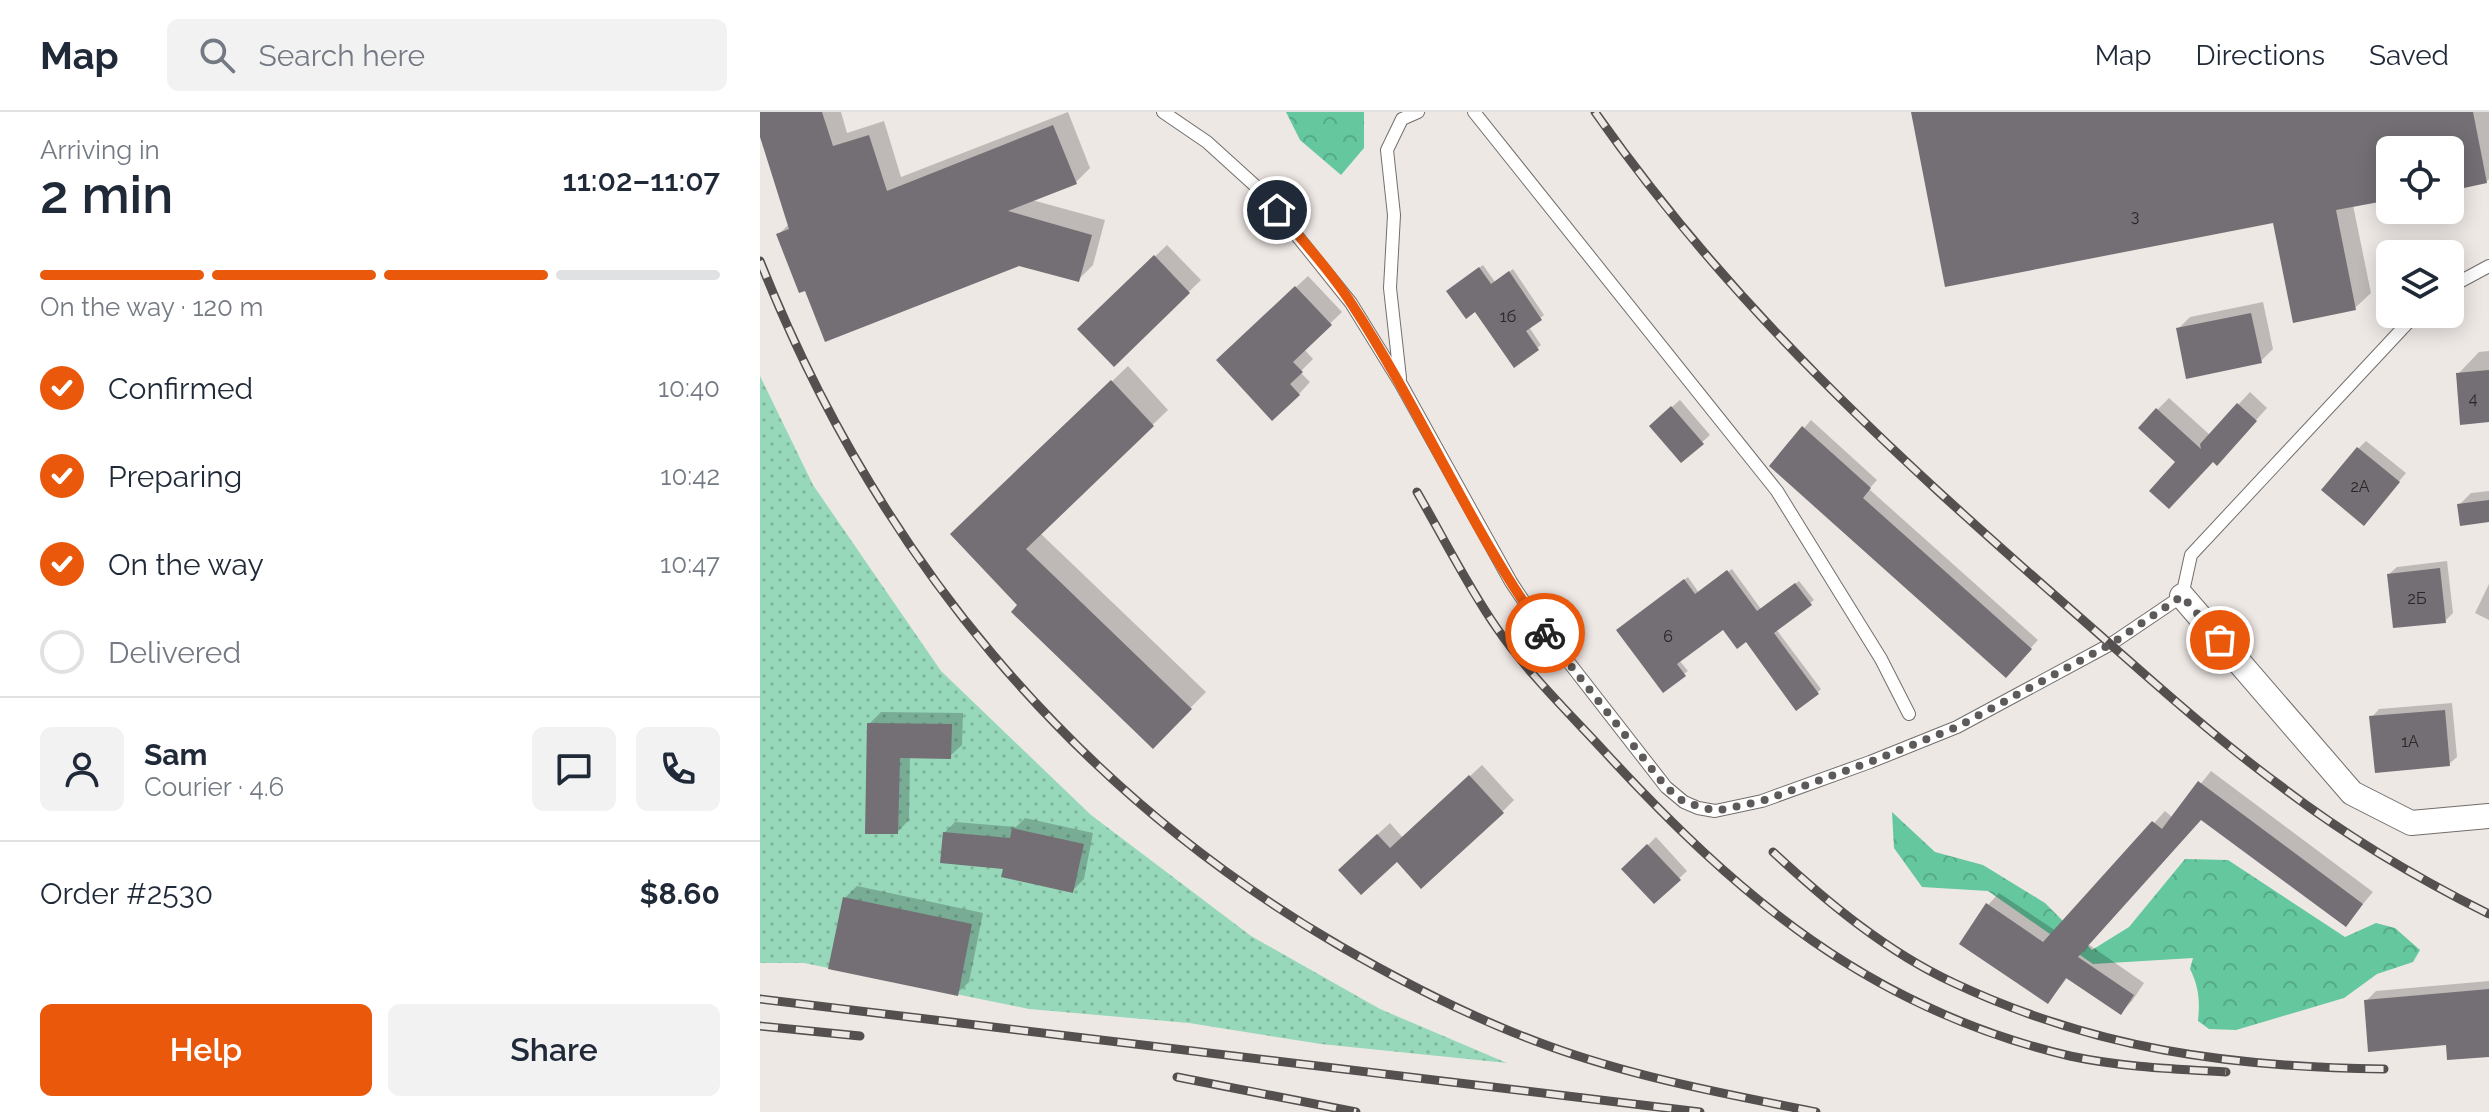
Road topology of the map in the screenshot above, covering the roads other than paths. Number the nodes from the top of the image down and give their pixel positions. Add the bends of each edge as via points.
1 (1163, 112) edge
2 (1418, 112) edge
3 (1474, 112) edge
4 (2489, 266) edge
5 (2464, 279) edge
6 (2403, 328) edge
7 (1401, 384) junction
8 (2182, 596) junction
9 (1909, 714) dead end
10 (2489, 816) edge

1 - 7 lane via 1207,142 1261,191 1351,303
2 - 7 lane via 1402,119 1387,150 1394,215 1390,288
3 - 9 lane via 1777,491
4 - 5 lane
6 - 8 lane via 2191,555
7 - 8 lane via 1539,624 1666,787 1698,808 1715,811 1762,801 1957,727 2111,644
8 - 10 street via 2352,793 2411,823

